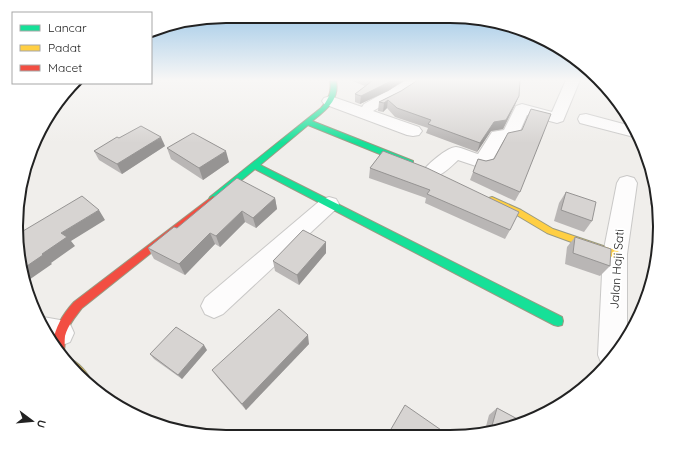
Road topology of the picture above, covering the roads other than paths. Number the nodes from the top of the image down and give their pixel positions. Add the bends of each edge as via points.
1 (330, 101) joint
2 (382, 101) edge
3 (564, 101) edge
4 (361, 112) junction
5 (586, 119) dead end
6 (308, 122) junction
7 (413, 131) dead end
8 (629, 131) edge
9 (256, 166) junction
10 (429, 170) joint
11 (627, 183) dead end
12 (482, 195) edge
13 (329, 204) junction
14 (615, 254) junction
15 (214, 306) dead end
16 (558, 320) dead end
17 (55, 336) edge
18 (613, 347) edge

1 - 4 street
1 - 6 street
2 - 4 street
3 - 10 street via 557,118 522,109 511,134 498,136 482,162 455,153
4 - 7 street
5 - 8 street
6 - 9 street
6 - 10 street
9 - 13 street
9 - 17 street via 82,302 66,319
11 - 14 street, Jalan Haji Sati
12 - 14 street via 550,231
13 - 15 street
13 - 16 street
14 - 18 street, Jalan Haji Sati

